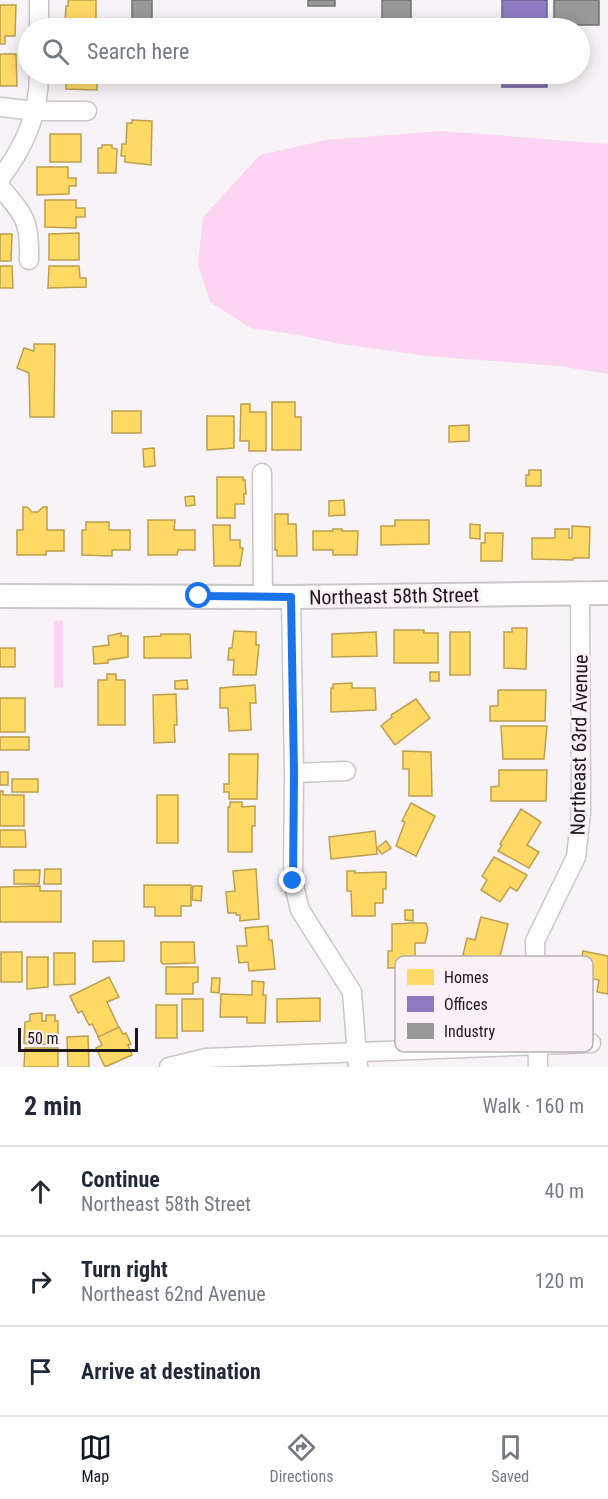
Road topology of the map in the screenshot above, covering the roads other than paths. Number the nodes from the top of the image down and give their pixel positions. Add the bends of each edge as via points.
1 (39, 0) edge
2 (39, 18) edge
3 (38, 84) edge
4 (0, 107) edge
5 (35, 111) junction
6 (87, 111) dead end
7 (0, 179) edge
8 (0, 187) edge
9 (29, 260) dead end
10 (262, 473) dead end
11 (608, 593) edge
12 (580, 594) junction
13 (0, 596) edge
14 (263, 597) junction
15 (291, 597) junction
16 (346, 771) dead end
17 (294, 773) junction
18 (535, 956) edge
19 (455, 1052) edge
20 (358, 1059) edge
21 (169, 1067) edge

1 - 2 street
3 - 5 street
4 - 5 street
5 - 6 street
5 - 7 street via 18,154
8 - 9 street via 25,218 30,238
10 - 14 street
11 - 12 street, Northeast 58th Street
12 - 15 street, Northeast 58th Street
12 - 18 street, Northeast 63rd Avenue via 581,813 576,857 535,941
13 - 14 street, Northeast 58th Street
14 - 15 street, Northeast 58th Street
15 - 17 street
16 - 17 street
17 - 20 street via 293,881 300,910 352,992
19 - 20 street
20 - 21 street via 206,1058

